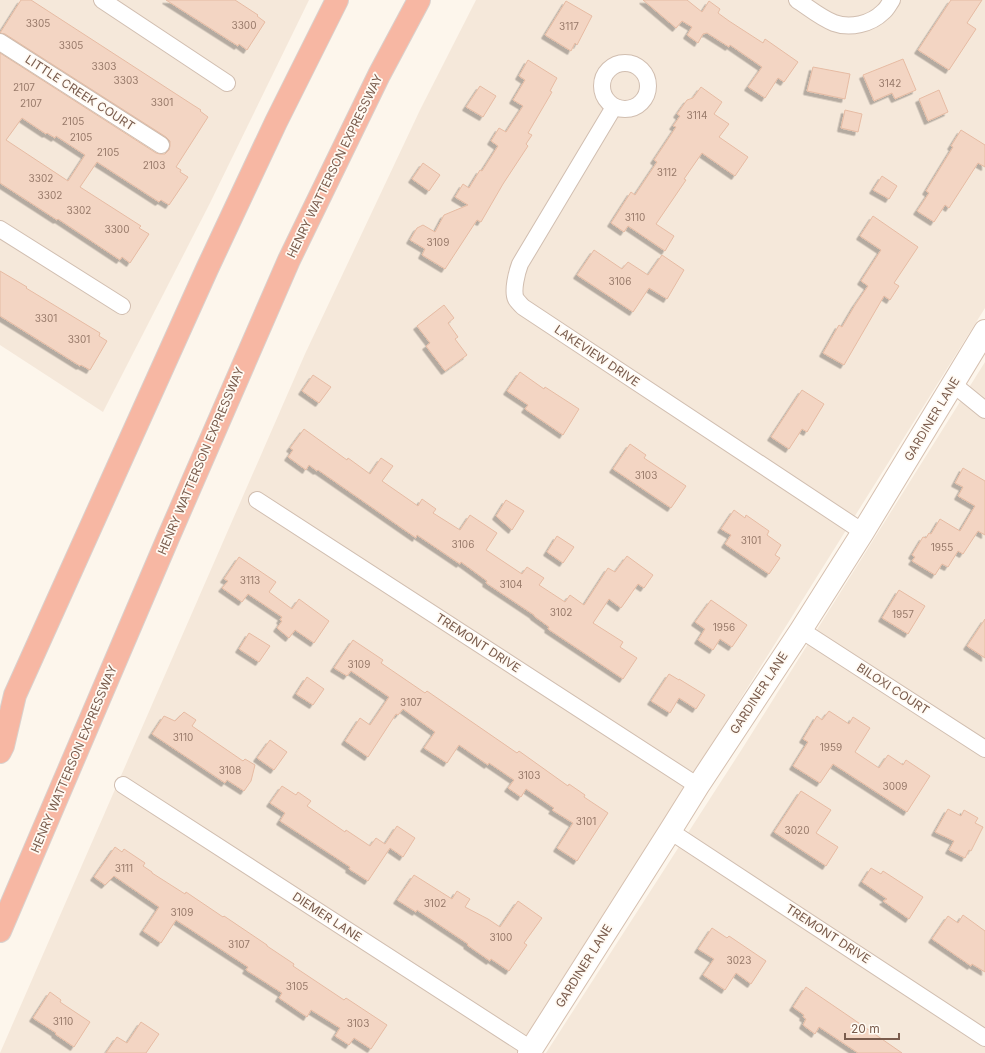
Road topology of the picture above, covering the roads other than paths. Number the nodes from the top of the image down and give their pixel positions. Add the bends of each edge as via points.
1 (102, 0) edge
2 (337, 0) edge
3 (419, 0) edge
4 (797, 0) edge
5 (892, 0) edge
6 (0, 42) edge
7 (227, 83) dead end
8 (614, 107) dead end
9 (161, 145) dead end
10 (0, 229) edge
11 (122, 306) dead end
12 (985, 331) edge
13 (953, 384) junction
14 (985, 410) edge
15 (258, 500) dead end
16 (862, 532) junction
17 (801, 630) junction
18 (8, 701) edge
19 (985, 749) edge
20 (0, 752) edge
21 (123, 785) dead end
22 (698, 786) junction
23 (670, 831) junction
24 (0, 931) edge
25 (985, 1038) edge
26 (530, 1051) edge

1 - 7 street
2 - 18 highway via 207,269
3 - 24 highway, HENRY WATTERSON EXPRESSWAY via 379,75 289,260
4 - 5 street via 824,18 845,26 874,20 883,13
6 - 9 street, LITTLE CREEK COURT
8 - 16 street, LAKEVIEW DRIVE via 520,264 516,299 523,307
10 - 11 street
12 - 13 main road, GARDINER LANE
13 - 14 street
13 - 16 main road, GARDINER LANE
15 - 22 street, TREMONT DRIVE
16 - 17 main road, GARDINER LANE
17 - 19 street, BILOXI COURT
17 - 22 main road, GARDINER LANE
18 - 20 highway via 3,746
21 - 26 street, DIEMER LANE
22 - 23 main road, GARDINER LANE
23 - 25 street, TREMONT DRIVE
23 - 26 main road, GARDINER LANE

